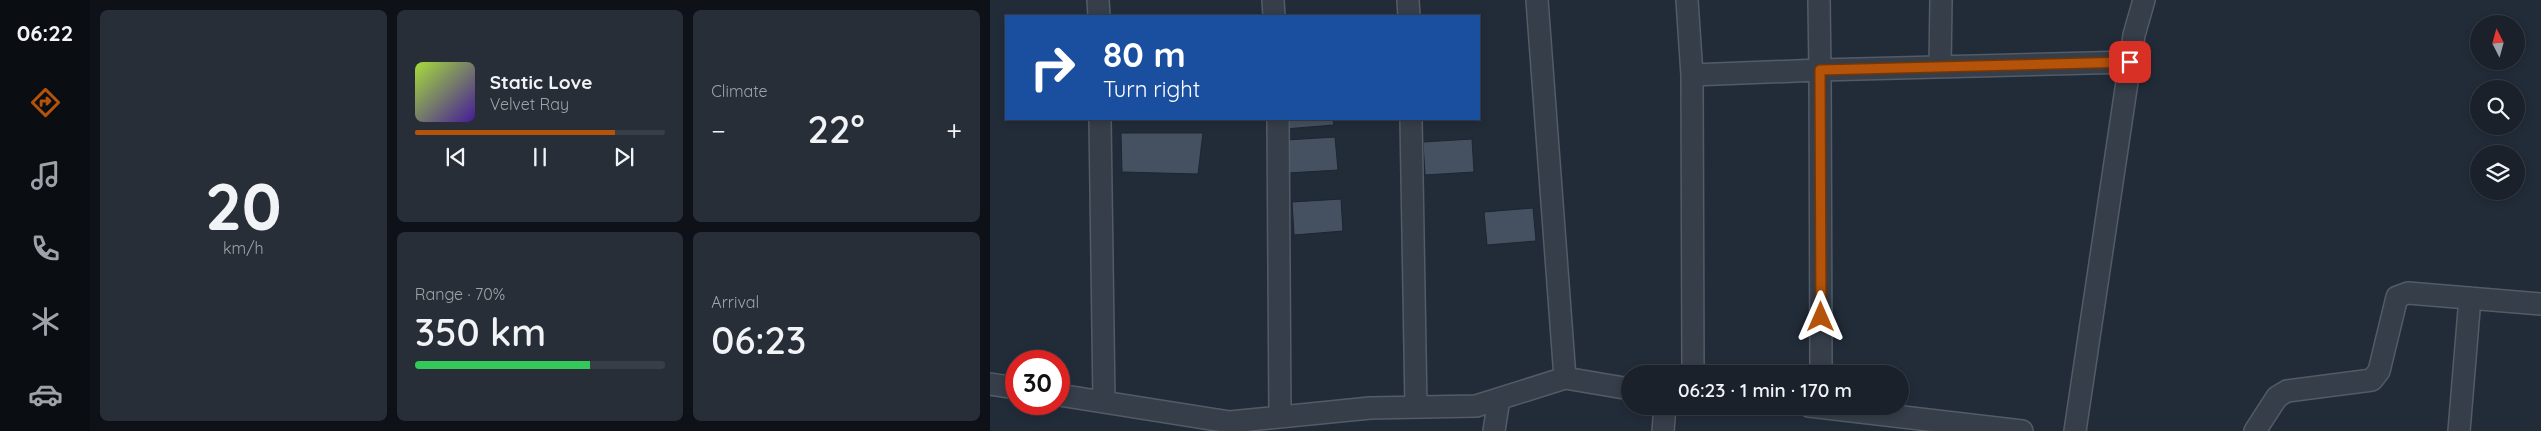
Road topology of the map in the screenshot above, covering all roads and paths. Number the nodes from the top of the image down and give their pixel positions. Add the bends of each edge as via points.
1 (1098, 0) edge
2 (1273, 0) edge
3 (1408, 0) edge
4 (1537, 0) edge
5 (1687, 0) edge
6 (1819, 0) edge
7 (1941, 0) edge
8 (2144, 0) edge
9 (1099, 15) edge
10 (1274, 15) edge
11 (1408, 15) edge
12 (2130, 62) junction
13 (1940, 67) junction
14 (1820, 70) junction
15 (1692, 75) junction
16 (1100, 120) edge
17 (1278, 120) edge
18 (1410, 120) edge
19 (2470, 298) junction
20 (2541, 304) edge
21 (1693, 365) edge
22 (1821, 365) edge
23 (1565, 378) junction
24 (990, 384) edge
25 (1005, 386) edge
26 (1621, 387) edge
27 (1070, 397) edge
28 (1499, 399) junction
29 (1104, 402) junction
30 (1416, 407) junction
31 (1664, 415) edge
32 (1885, 415) edge
33 (1280, 417) junction
34 (1494, 431) edge
35 (1663, 431) edge
36 (2022, 431) edge
37 (2075, 431) edge
38 (2255, 431) edge
39 (2459, 431) edge

1 - 9 street
2 - 10 street
3 - 11 street
4 - 23 street
5 - 15 street
6 - 14 street
7 - 13 street
8 - 12 street
12 - 13 street
12 - 37 street
13 - 14 street
14 - 15 street
14 - 22 street
15 - 21 street
16 - 29 street
17 - 33 street
18 - 30 street
19 - 20 street
19 - 38 street via 2408,293 2397,297 2379,371 2372,380 2287,391 2276,397
19 - 39 street
23 - 26 street
23 - 28 street
24 - 25 street
27 - 29 street
28 - 30 street via 1476,406
28 - 34 street
29 - 33 street via 1230,422
30 - 33 street
31 - 35 street
32 - 36 street

